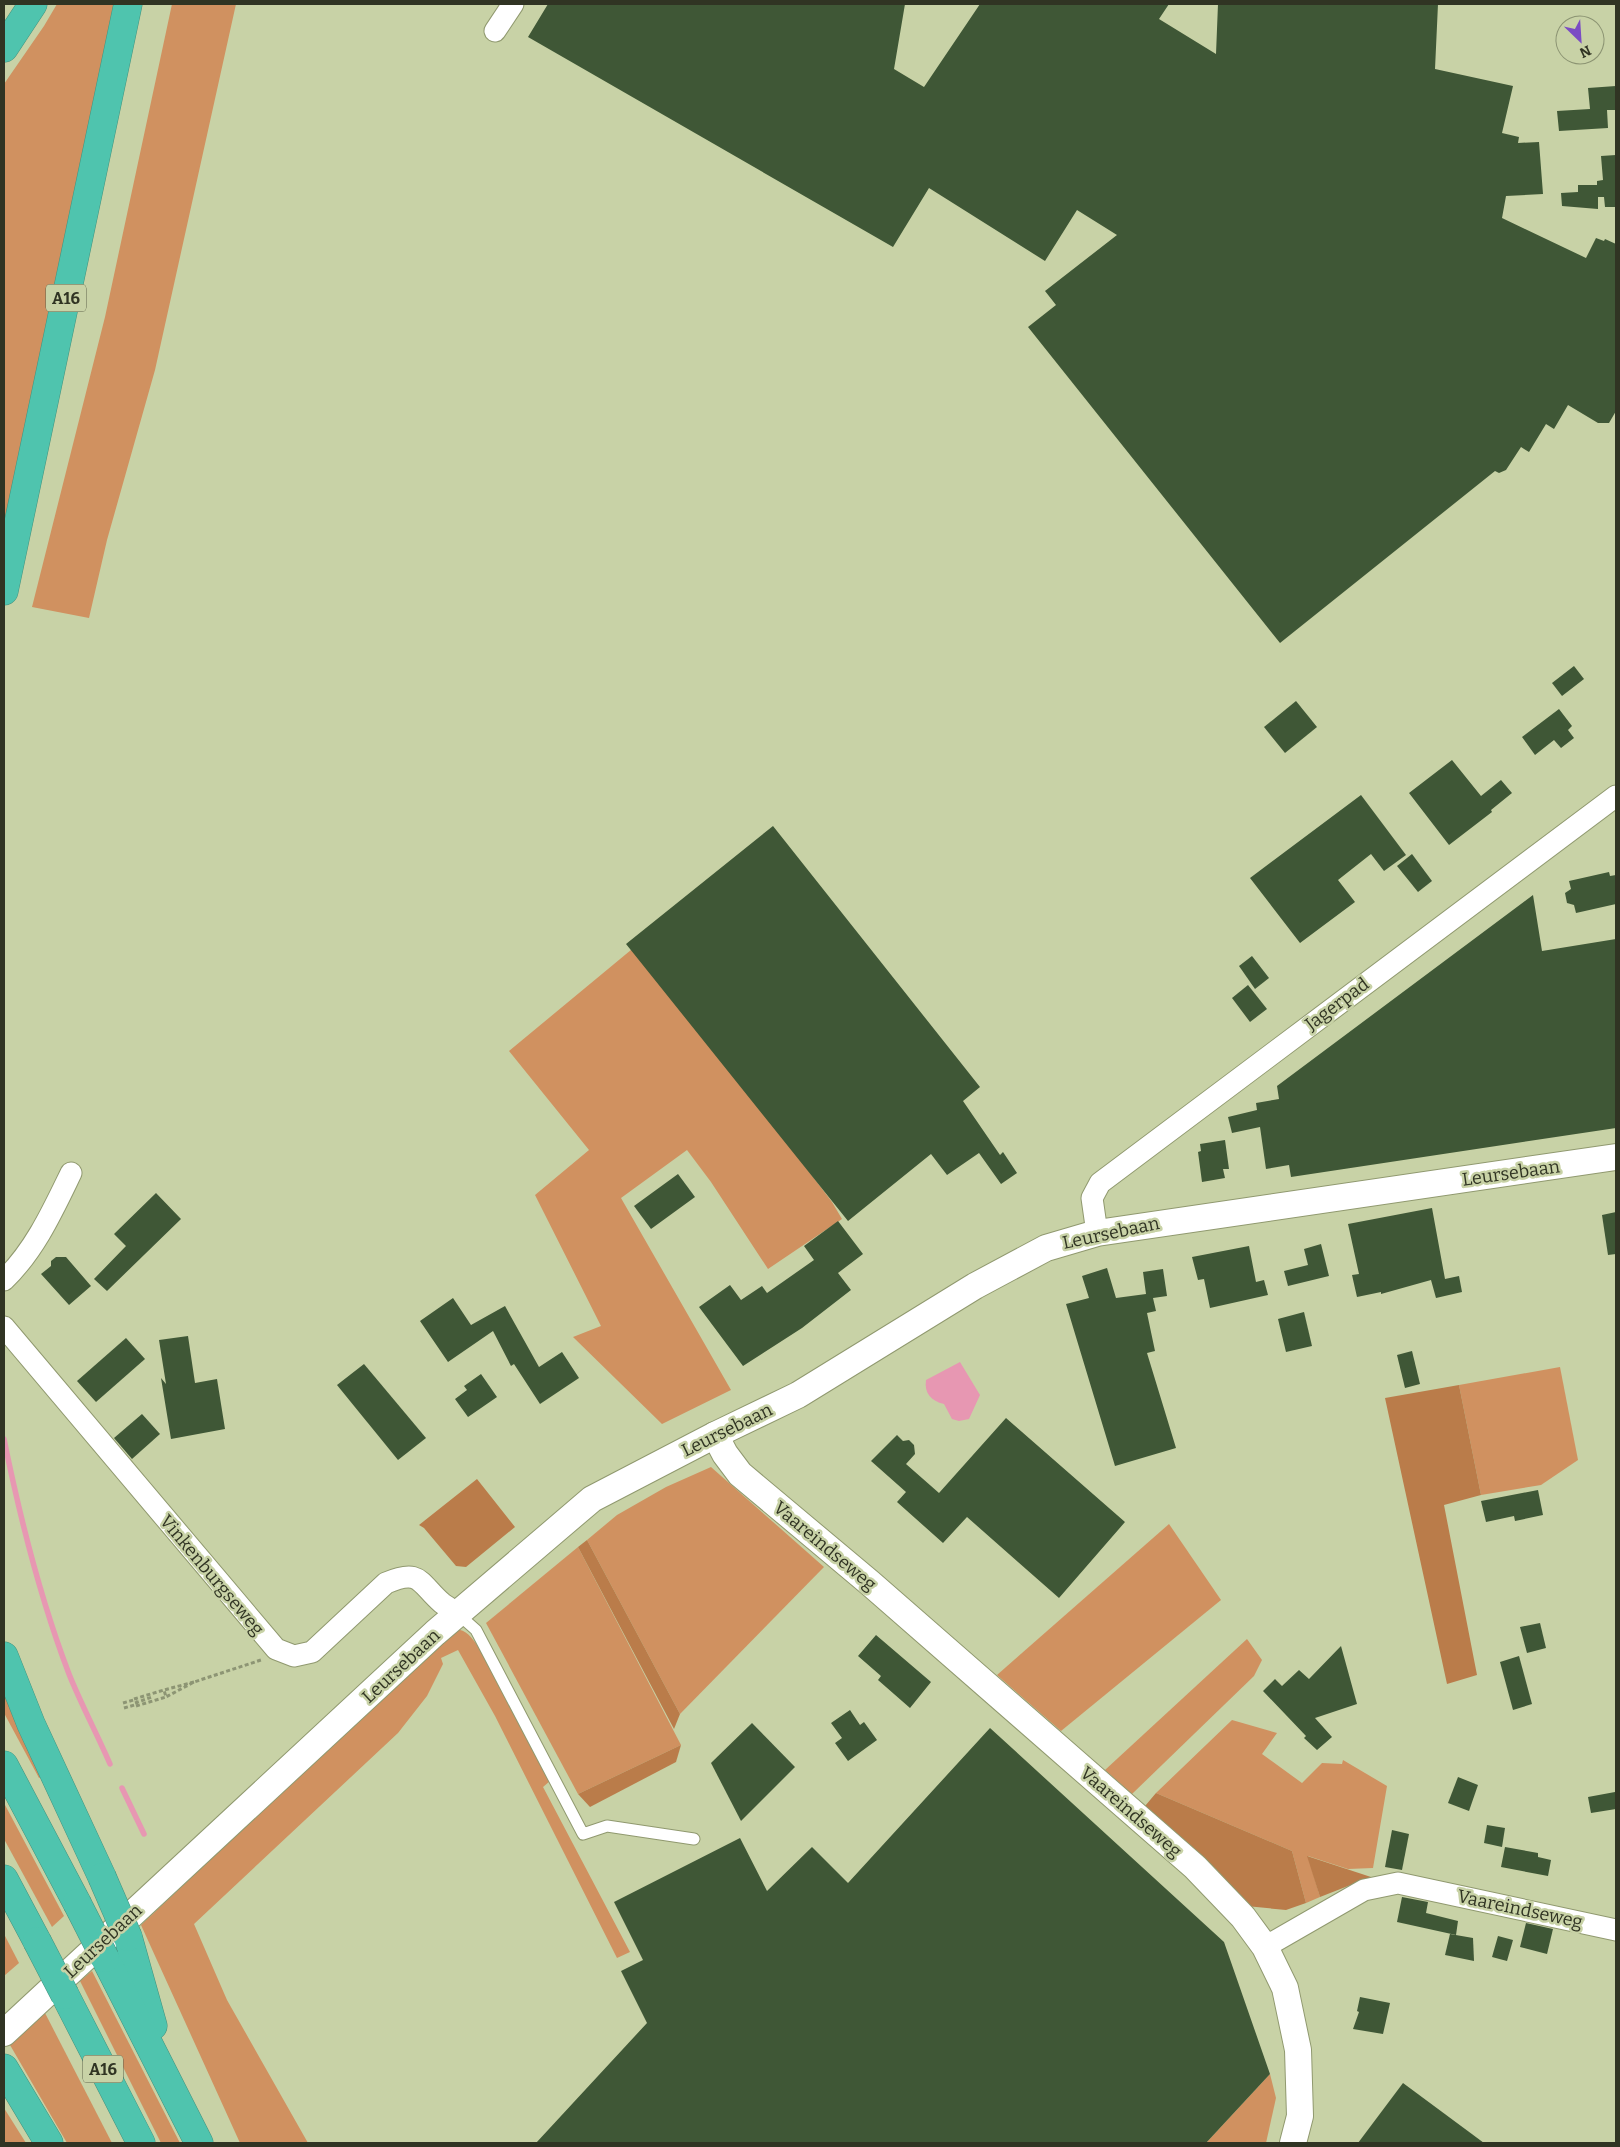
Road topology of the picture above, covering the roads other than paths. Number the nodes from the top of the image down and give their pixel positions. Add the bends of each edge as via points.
1 (33, 4) edge
2 (128, 4) edge
3 (513, 4) edge
4 (495, 31) dead end
5 (4, 48) edge
6 (4, 591) edge
7 (1616, 796) edge
8 (1616, 1158) edge
9 (71, 1173) dead end
10 (1097, 1233) junction
11 (4, 1280) edge
12 (4, 1327) edge
13 (714, 1435) junction
14 (458, 1614) junction
15 (4, 1656) edge
16 (4, 1765) edge
17 (694, 1840) dead end
18 (4, 1879) edge
19 (1616, 1930) edge
20 (1265, 1947) junction
21 (4, 2033) edge
22 (4, 2068) edge
23 (169, 2082) junction
24 (49, 2143) edge
25 (142, 2143) edge
26 (199, 2143) edge
27 (1293, 2143) edge

1 - 5 highway
2 - 6 highway, A16
3 - 4 street
7 - 10 street, Jagerpad via 1100,1183 1092,1198
8 - 10 street, Leursebaan
9 - 11 street via 39,1234
10 - 13 street, Leursebaan via 1046,1248 975,1286 798,1395
12 - 14 street, Vinkenburgseweg via 276,1649 294,1656 312,1652 386,1583 400,1577 416,1578 425,1583
13 - 14 street, Leursebaan via 592,1499
13 - 20 street, Vaareindseweg via 740,1474 1195,1868 1243,1917
14 - 17 lane via 476,1630 584,1834 607,1826
14 - 21 street, Leursebaan
15 - 23 highway, bridge via 31,1724 128,1937
16 - 23 highway, bridge
18 - 25 highway, A16, bridge
19 - 20 street, Vaareindseweg via 1398,1883 1364,1890
20 - 27 street via 1285,1988 1298,2050 1300,2116
22 - 24 highway
23 - 26 highway

